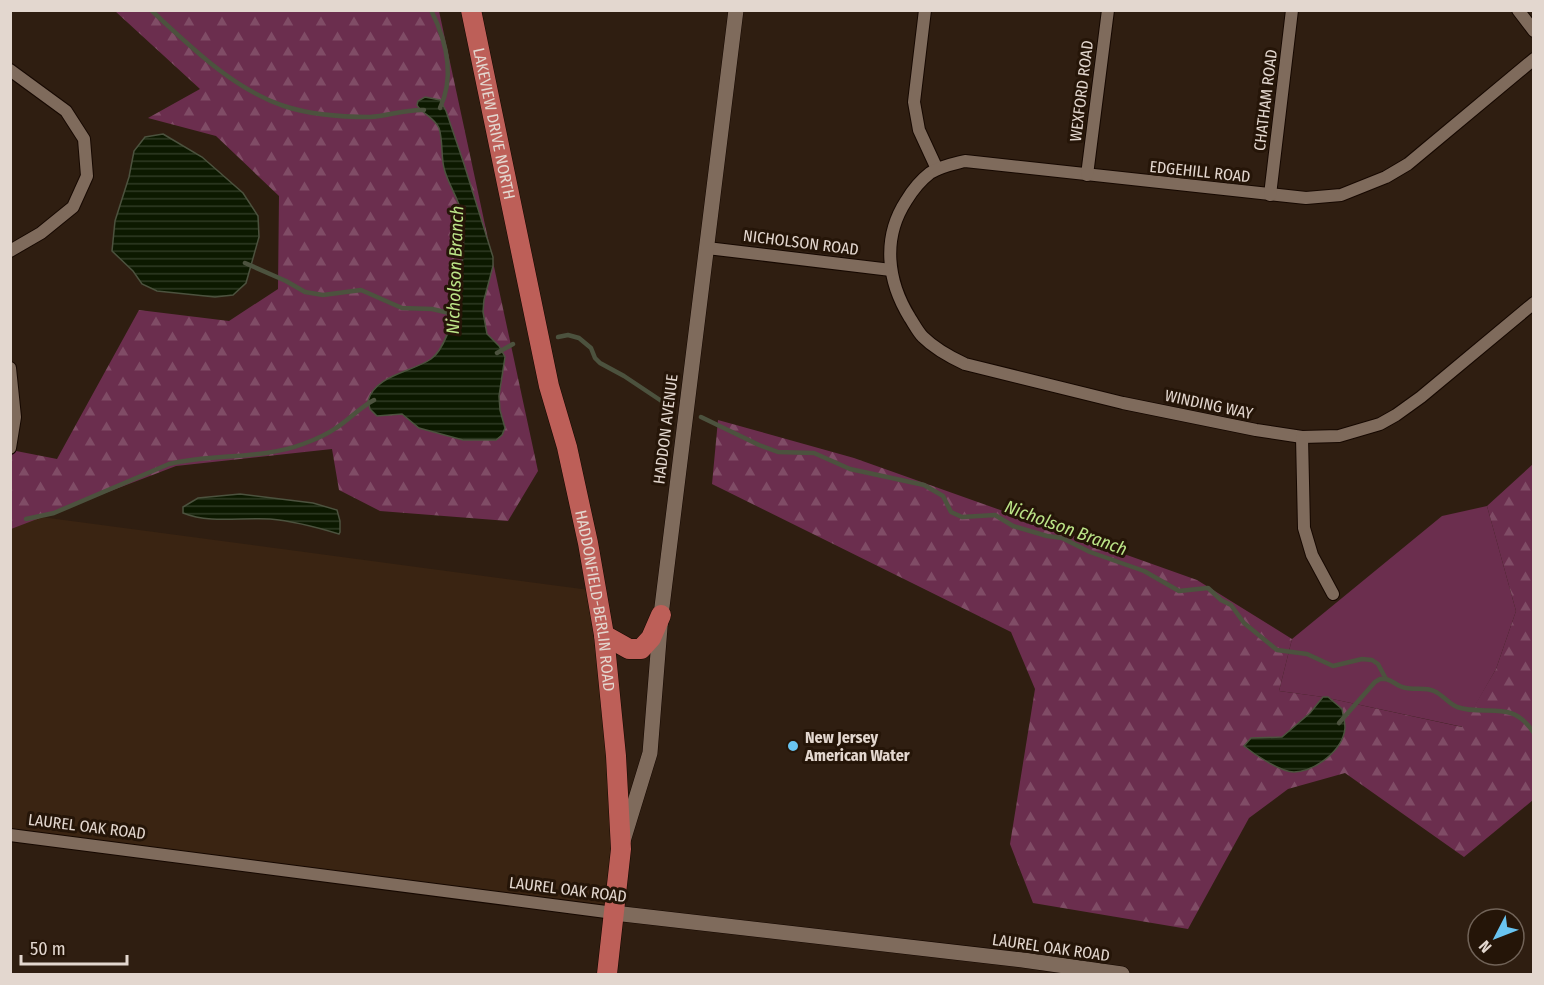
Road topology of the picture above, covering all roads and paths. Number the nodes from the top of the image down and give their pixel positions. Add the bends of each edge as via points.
1 (471, 10) edge
2 (736, 10) edge
3 (925, 10) edge
4 (1108, 10) edge
5 (1292, 10) edge
6 (1518, 10) edge
7 (1533, 31) edge
8 (1533, 59) edge
9 (10, 70) edge
10 (937, 170) junction
11 (1087, 176) junction
12 (1270, 195) junction
13 (518, 235) joint
14 (707, 248) junction
15 (10, 251) edge
16 (891, 270) junction
17 (1533, 303) edge
18 (10, 368) edge
19 (1302, 437) junction
20 (10, 448) edge
21 (1333, 594) dead end
22 (661, 615) junction
23 (604, 634) junction
24 (10, 834) edge
25 (621, 849) junction
26 (614, 913) junction
27 (607, 975) edge
28 (1122, 975) edge

1 - 13 main road, LAKEVIEW DRIVE NORTH
2 - 14 street, HADDON AVENUE
3 - 10 street via 914,102 919,130
4 - 11 street, WEXFORD ROAD
5 - 12 street, CHATHAM ROAD
6 - 7 street
8 - 12 street, EDGEHILL ROAD via 1408,164 1386,177 1341,195
9 - 15 street via 66,111 84,140 87,176 73,207
10 - 11 street, EDGEHILL ROAD via 965,161
10 - 16 street, EDGEHILL ROAD via 912,192 898,213 889,249
11 - 12 street, EDGEHILL ROAD
13 - 23 main road, HADDONFIELD-BERLIN ROAD via 549,386 586,532
14 - 16 street, NICHOLSON ROAD
14 - 22 street, HADDON AVENUE
16 - 19 street, WINDING WAY via 899,300 922,336 945,355 965,364 1123,403
17 - 19 street, WINDING WAY via 1396,415 1339,436
18 - 20 street via 15,417
19 - 21 street via 1304,528 1312,555
22 - 23 main road via 642,649 629,649
22 - 25 street, HADDON AVENUE via 650,753
23 - 25 main road, HADDONFIELD-BERLIN ROAD
24 - 26 street, LAUREL OAK ROAD
25 - 26 main road, HADDONFIELD-BERLIN ROAD
26 - 27 main road, HADDONFIELD-BERLIN ROAD
26 - 28 street, LAUREL OAK ROAD

